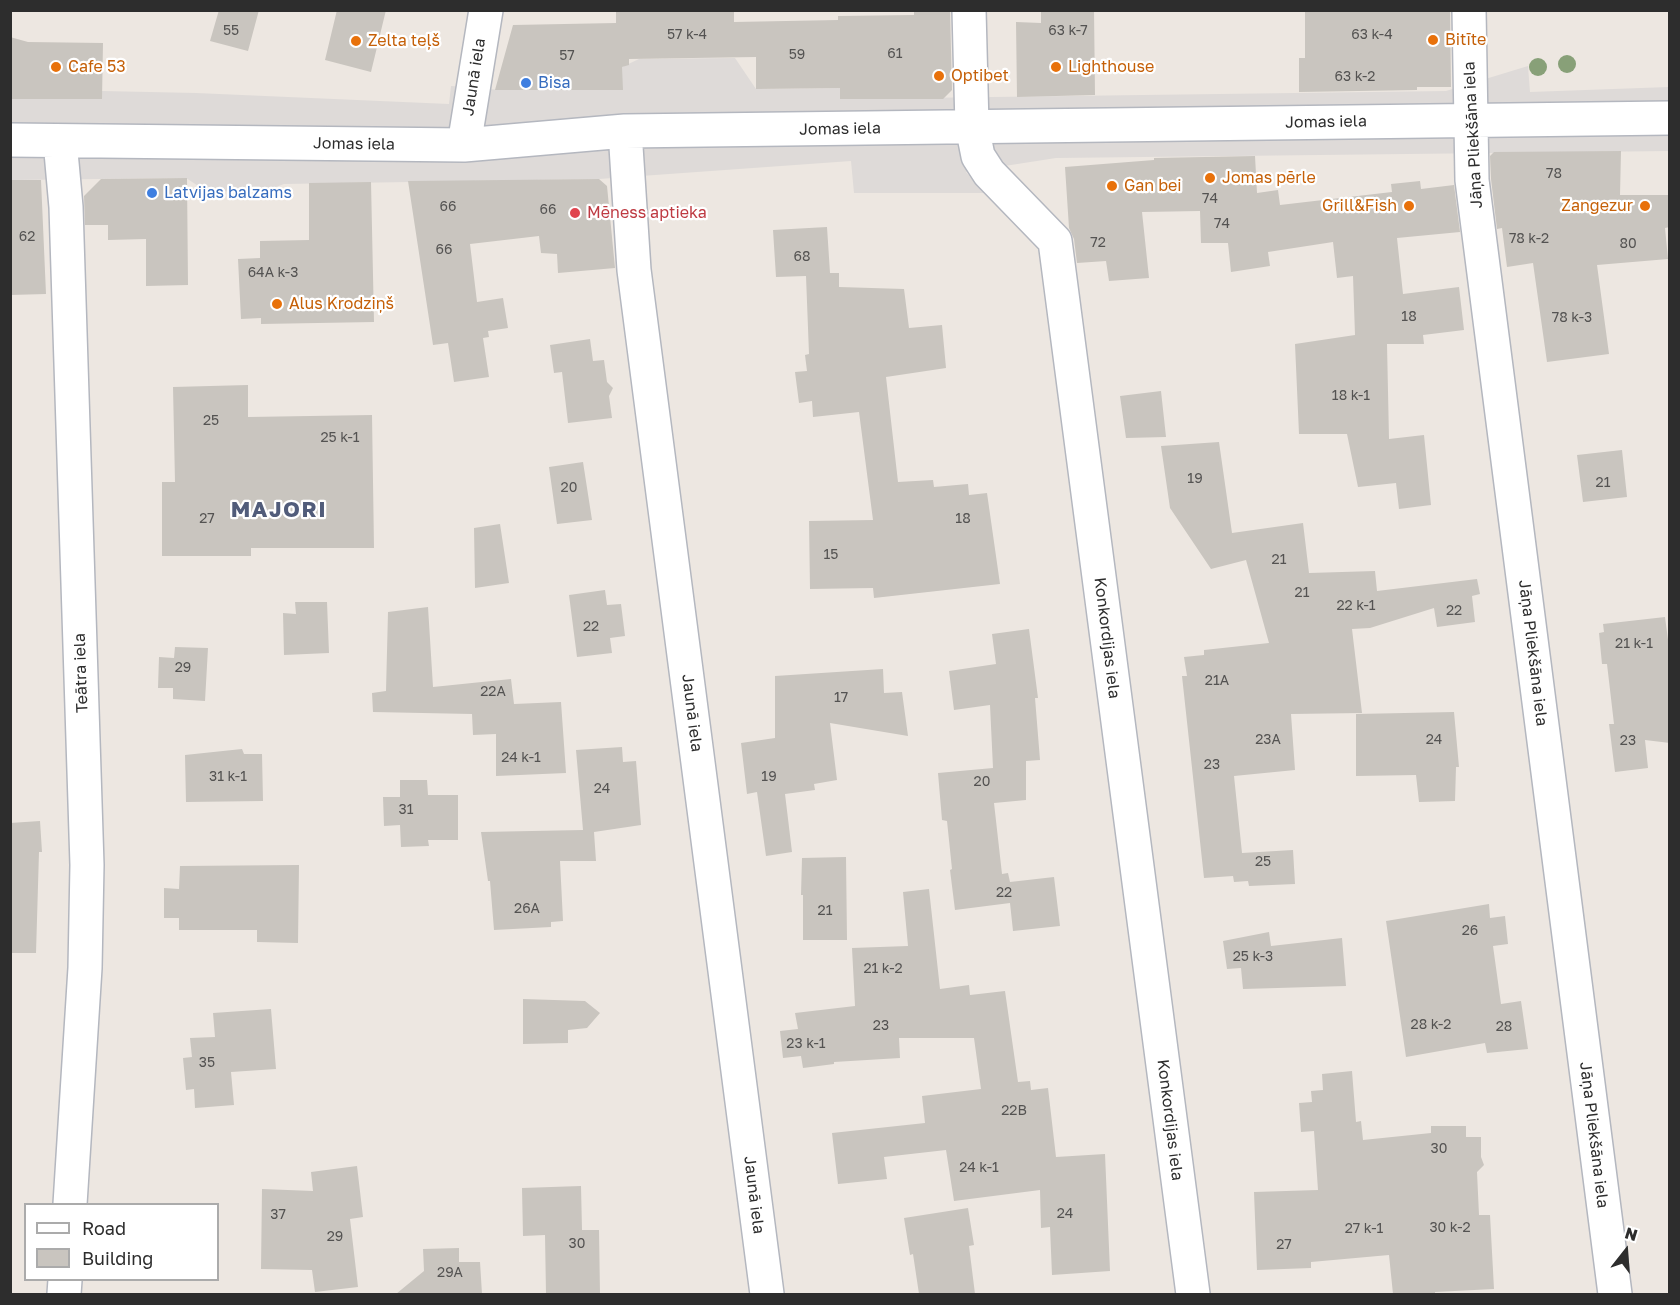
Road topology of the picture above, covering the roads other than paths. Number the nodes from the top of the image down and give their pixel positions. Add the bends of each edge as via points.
1 (969, 10) edge
2 (1469, 10) edge
3 (484, 16) edge
4 (1670, 118) edge
5 (1470, 121) junction
6 (972, 126) junction
7 (625, 131) junction
8 (10, 140) edge
9 (60, 141) junction
10 (464, 145) junction
11 (70, 1203) edge
12 (767, 1294) edge
13 (1193, 1294) edge
14 (1615, 1294) edge

1 - 6 street, Konkordijas iela
2 - 5 street, Jāņa Pliekšāna iela
3 - 10 street, Jaunā iela
4 - 5 street, Jomas iela
5 - 6 street, Jomas iela
5 - 14 street, Jāņa Pliekšāna iela via 1472,180
6 - 7 street, Jomas iela
6 - 13 street, Konkordijas iela via 978,156 990,173 1055,241
7 - 10 street, Jomas iela
7 - 12 street, Jaunā iela via 634,270
8 - 9 street, Jomas iela
9 - 10 street, Jomas iela
9 - 11 street, Teātra iela via 66,207 87,865 85,968

